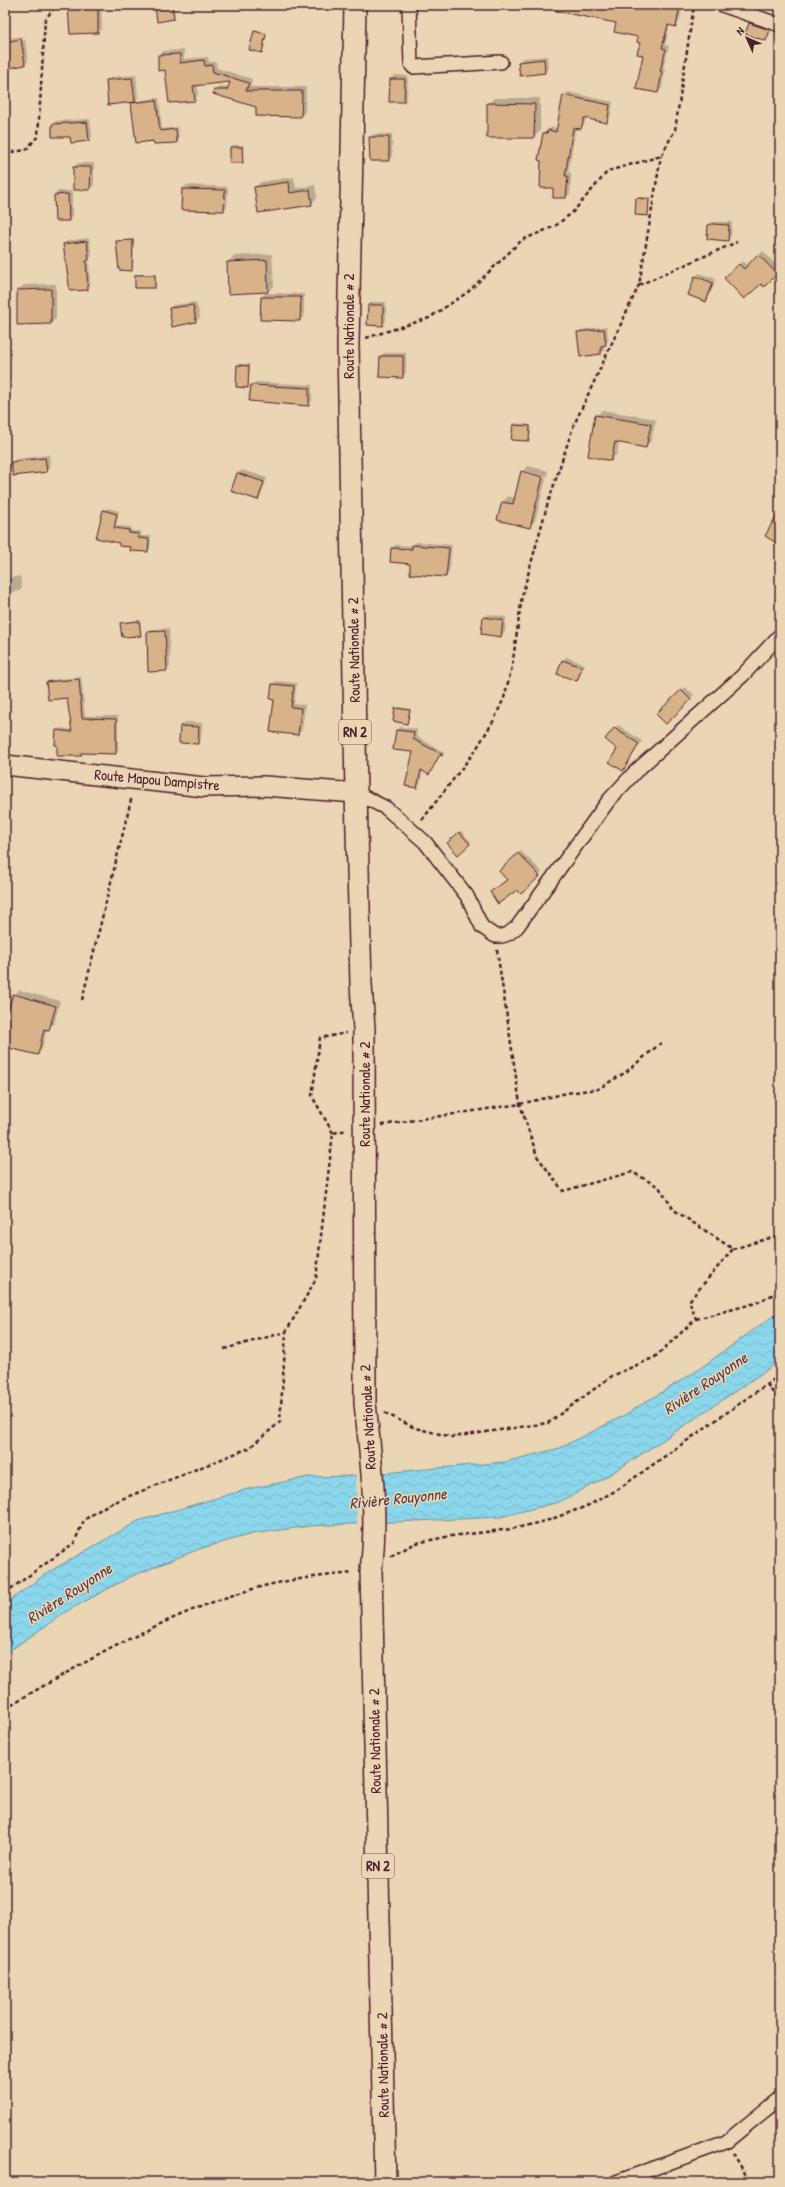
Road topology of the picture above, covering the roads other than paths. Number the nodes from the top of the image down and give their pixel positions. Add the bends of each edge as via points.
1 (355, 5) edge
2 (409, 5) edge
3 (722, 5) edge
4 (780, 25) edge
5 (501, 62) dead end
6 (780, 635) edge
7 (5, 765) edge
8 (356, 793) junction
9 (780, 2098) edge
10 (386, 2182) edge
11 (616, 2182) edge

1 - 8 main road, Route Nationale # 2 / RN 2 via 348,344
2 - 5 street via 413,67
3 - 4 street
6 - 8 street via 742,676 636,771 609,800 517,926 508,934 495,936 482,927 466,896 425,842 386,808
7 - 8 street, Route Mapou Dampistre via 204,787 265,786
8 - 10 main road, Route Nationale # 2 / RN 2 via 364,1029 365,1403 371,1458 374,1550 372,1570
9 - 11 street via 726,2142

